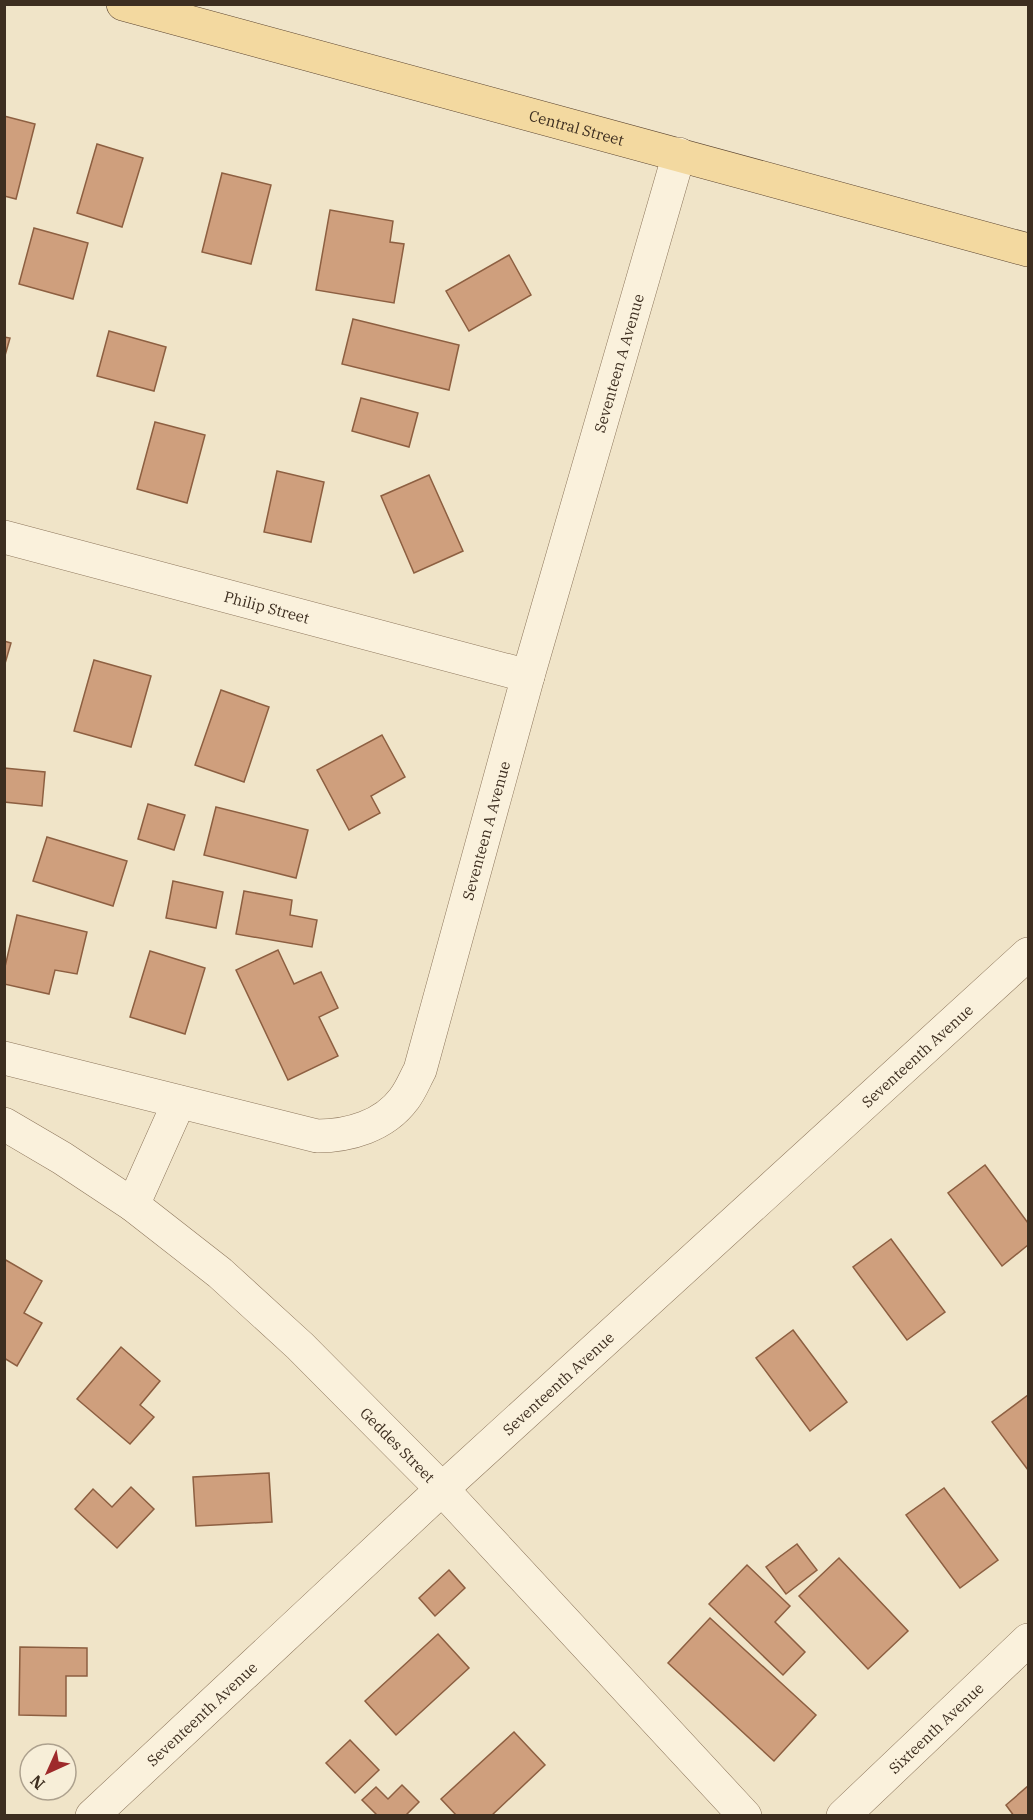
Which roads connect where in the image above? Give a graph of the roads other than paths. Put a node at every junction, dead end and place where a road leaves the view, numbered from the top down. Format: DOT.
graph roads {
  1 [pos="123,4"];
  2 [pos="679,154"];
  3 [pos="1029,250"];
  4 [pos="4,537"];
  5 [pos="528,676"];
  6 [pos="1029,954"];
  7 [pos="4,1058"];
  8 [pos="179,1102"];
  9 [pos="4,1124"];
  10 [pos="133,1205"];
  11 [pos="442,1489"];
  12 [pos="1029,1640"];
  13 [pos="92,1815"];
  14 [pos="745,1815"];
  15 [pos="843,1815"];
  1 -- 2 [label="main road, Central Street"];
  2 -- 3 [label="main road, Central Street"];
  2 -- 5 [label="street, Seventeen A Avenue"];
  4 -- 5 [label="street, Philip Street"];
  5 -- 8 [label="street, Seventeen A Avenue"];
  6 -- 11 [label="street, Seventeenth Avenue"];
  7 -- 8 [label="street, Seventeen A Avenue"];
  8 -- 10 [label="street"];
  9 -- 10 [label="street, Geddes Street"];
  10 -- 11 [label="street, Geddes Street"];
  11 -- 13 [label="street, Seventeenth Avenue"];
  11 -- 14 [label="street, Geddes Street"];
  12 -- 15 [label="street, Sixteenth Avenue"];
}
